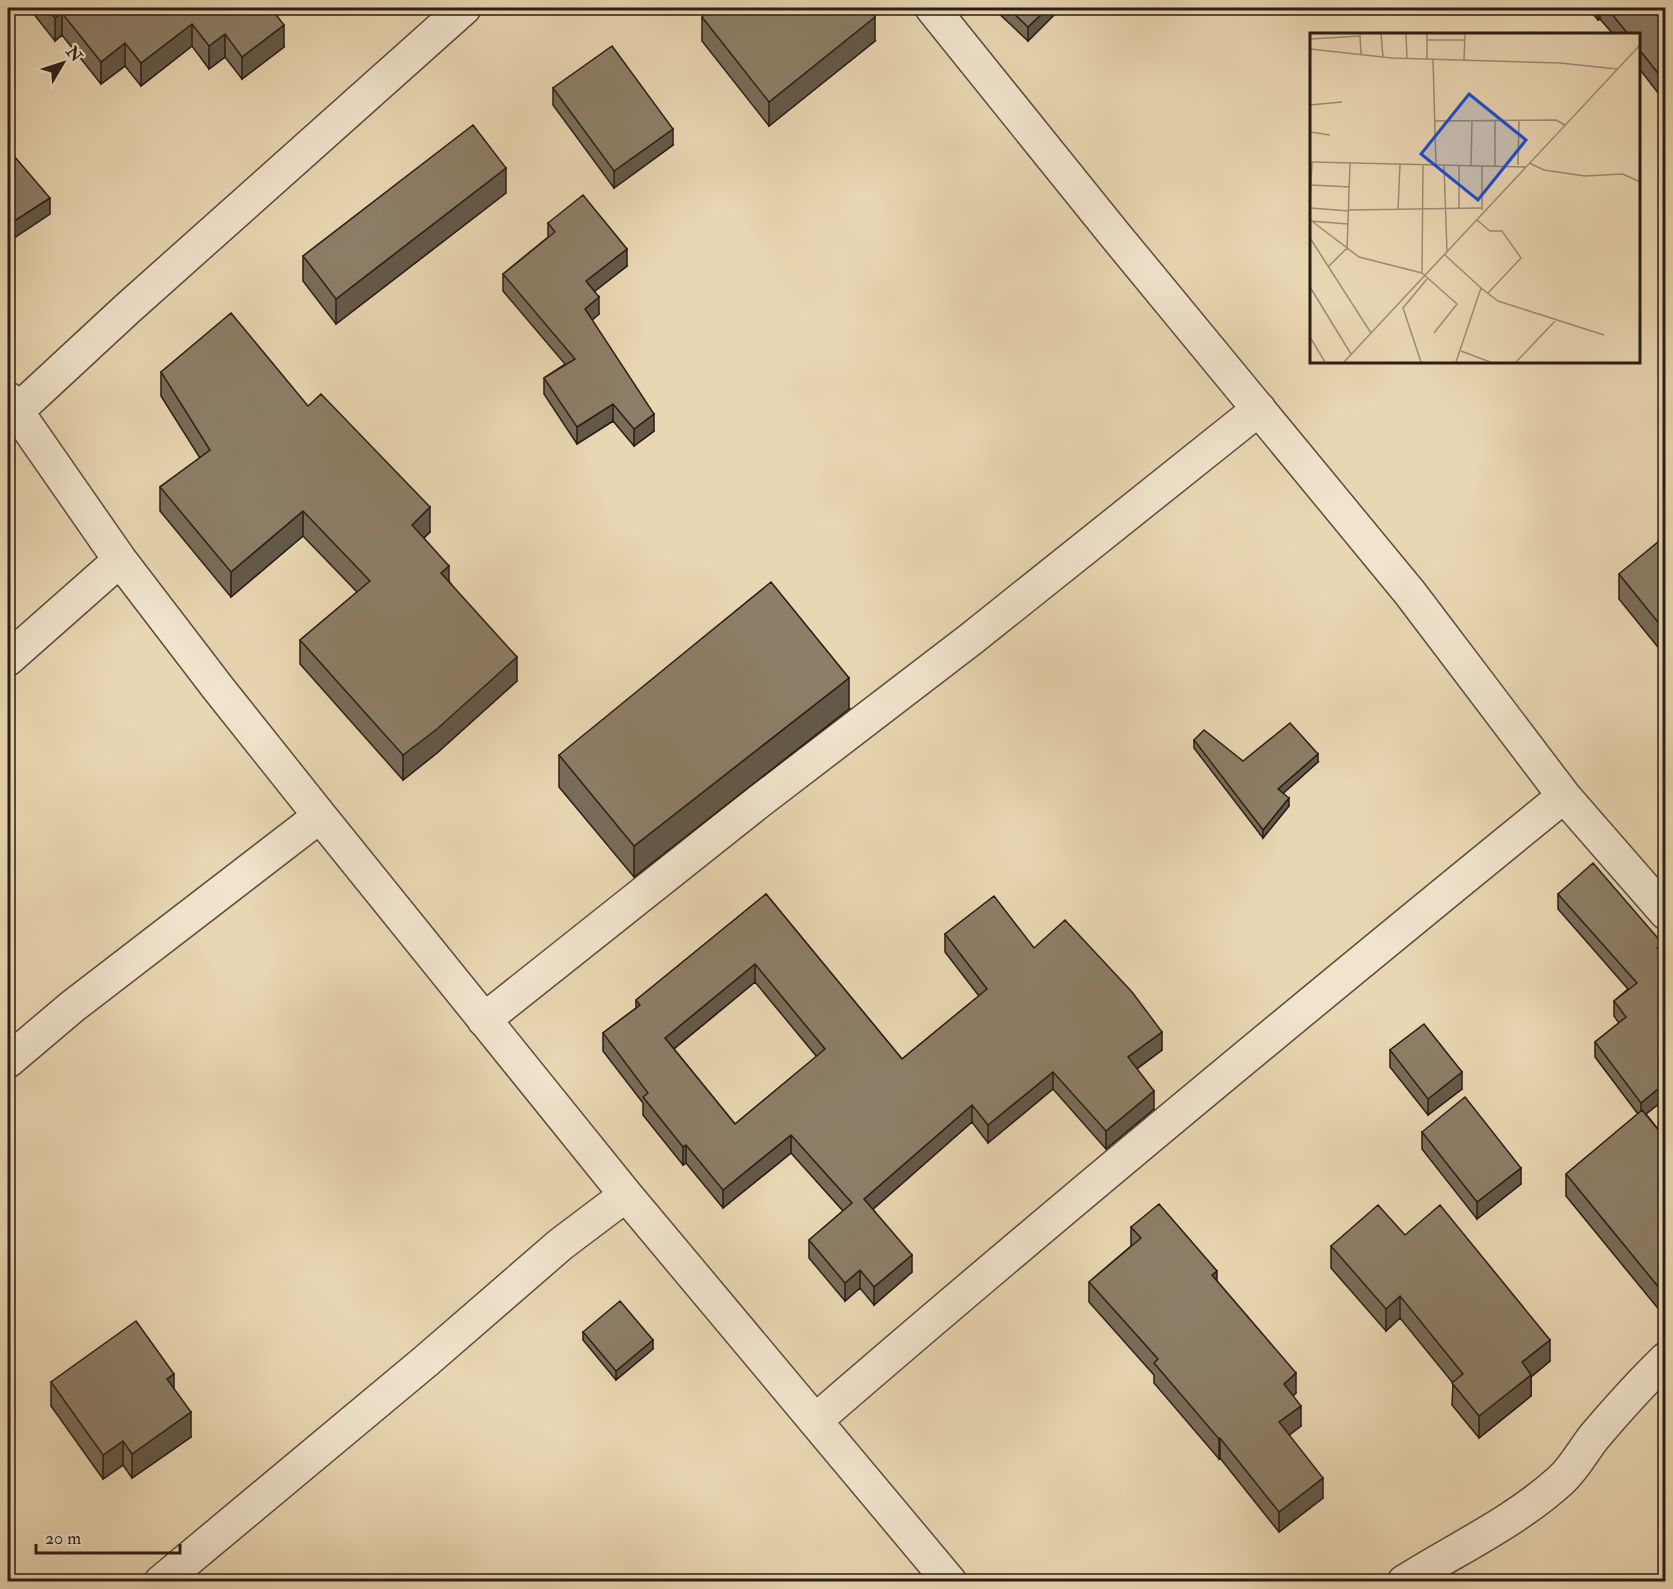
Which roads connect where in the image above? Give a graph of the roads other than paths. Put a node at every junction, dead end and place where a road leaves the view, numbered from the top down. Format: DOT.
graph roads {
  1 [pos="464,8"];
  2 [pos="932,8"];
  3 [pos="12,405"];
  4 [pos="1258,409"];
  5 [pos="120,560"];
  6 [pos="8,659"];
  7 [pos="1564,796"];
  8 [pos="320,816"];
  9 [pos="1665,912"];
  10 [pos="484,1020"];
  11 [pos="8,1061"];
  12 [pos="626,1194"];
  13 [pos="1665,1359"];
  14 [pos="815,1421"];
  15 [pos="161,1581"];
  16 [pos="950,1581"];
  17 [pos="1404,1581"];
  1 -- 3 [label="street"];
  2 -- 4 [label="street"];
  3 -- 5 [label="street"];
  4 -- 7 [label="street"];
  4 -- 10 [label="street"];
  5 -- 6 [label="street"];
  5 -- 8 [label="street"];
  7 -- 9 [label="street"];
  7 -- 14 [label="street"];
  8 -- 10 [label="street"];
  8 -- 11 [label="street"];
  10 -- 12 [label="street"];
  12 -- 14 [label="street"];
  12 -- 15 [label="street"];
  13 -- 17 [label="street"];
  14 -- 16 [label="street"];
}
